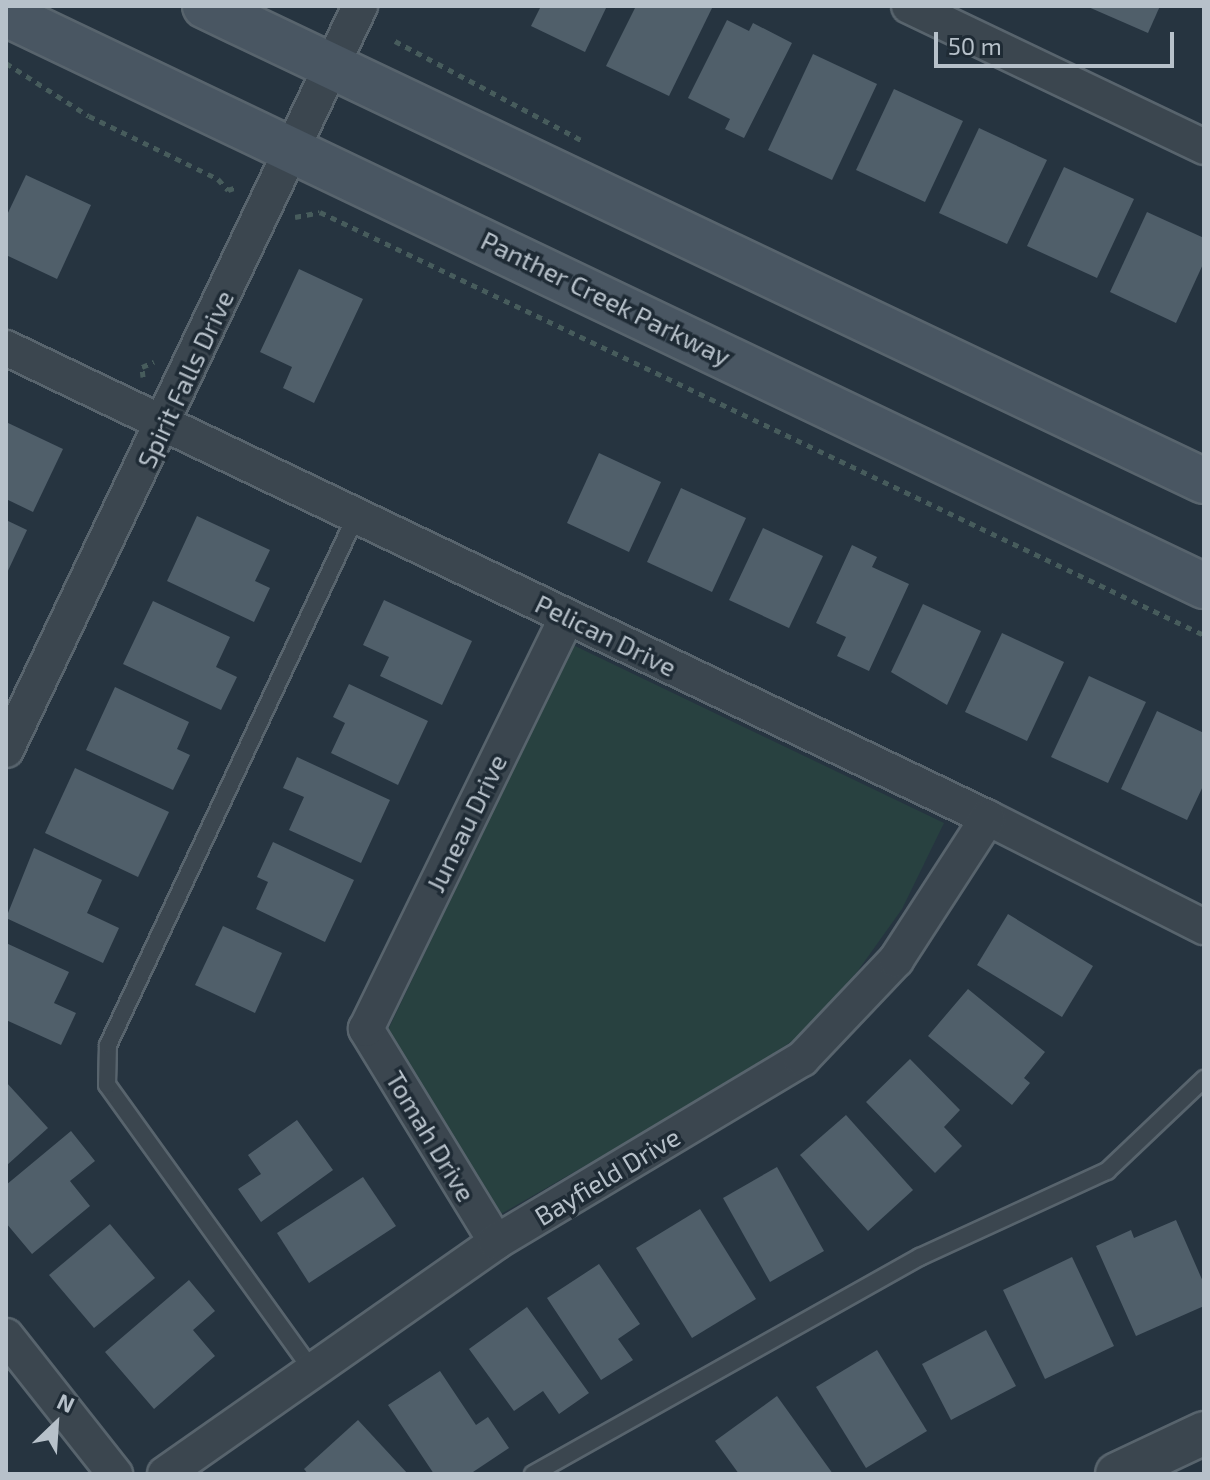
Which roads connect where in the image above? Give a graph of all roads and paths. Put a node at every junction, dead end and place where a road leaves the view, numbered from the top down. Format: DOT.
graph roads {
  1 [pos="205,6"];
  2 [pos="360,6"];
  3 [pos="909,6"];
  4 [pos="6,14"];
  5 [pos="6,63"];
  6 [pos="331,66"];
  7 [pos="1204,147"];
  8 [pos="292,148"];
  9 [pos="267,203"];
  10 [pos="286,231"];
  11 [pos="6,348"];
  12 [pos="165,424"];
  13 [pos="1204,481"];
  14 [pos="356,516"];
  15 [pos="1204,586"];
  16 [pos="567,617"];
  17 [pos="1204,635"];
  18 [pos="6,750"];
  19 [pos="988,818"];
  20 [pos="1204,927"];
  21 [pos="366,1029"];
  22 [pos="1204,1079"];
  23 [pos="496,1242"];
  24 [pos="6,1336"];
  25 [pos="312,1370"];
  26 [pos="1204,1433"];
  27 [pos="115,1474"];
  28 [pos="165,1474"];
  29 [pos="533,1474"];
  30 [pos="1117,1474"];
  1 -- 6 [label="main road"];
  2 -- 6 [label="street, Spirit Falls Drive"];
  3 -- 7 [label="street"];
  4 -- 8 [label="main road, Panther Creek Parkway"];
  5 -- 9 [label="path"];
  6 -- 8 [label="street, Spirit Falls Drive"];
  6 -- 13 [label="main road"];
  8 -- 9 [label="street, Spirit Falls Drive"];
  8 -- 15 [label="main road, Panther Creek Parkway"];
  9 -- 12 [label="street, Spirit Falls Drive"];
  10 -- 17 [label="path"];
  11 -- 12 [label="street, Pelican Drive"];
  12 -- 14 [label="street, Pelican Drive"];
  12 -- 18 [label="street, Spirit Falls Drive"];
  14 -- 16 [label="street, Pelican Drive"];
  14 -- 25 [label="lane"];
  16 -- 19 [label="street, Pelican Drive"];
  16 -- 21 [label="street, Juneau Drive"];
  19 -- 20 [label="street, Pelican Drive"];
  19 -- 23 [label="street, Bayfield Drive"];
  21 -- 23 [label="street, Tomah Drive"];
  22 -- 29 [label="lane"];
  23 -- 25 [label="street, Bayfield Drive"];
  24 -- 27 [label="street"];
  25 -- 28 [label="street, Bayfield Drive"];
  26 -- 30 [label="street"];
}
